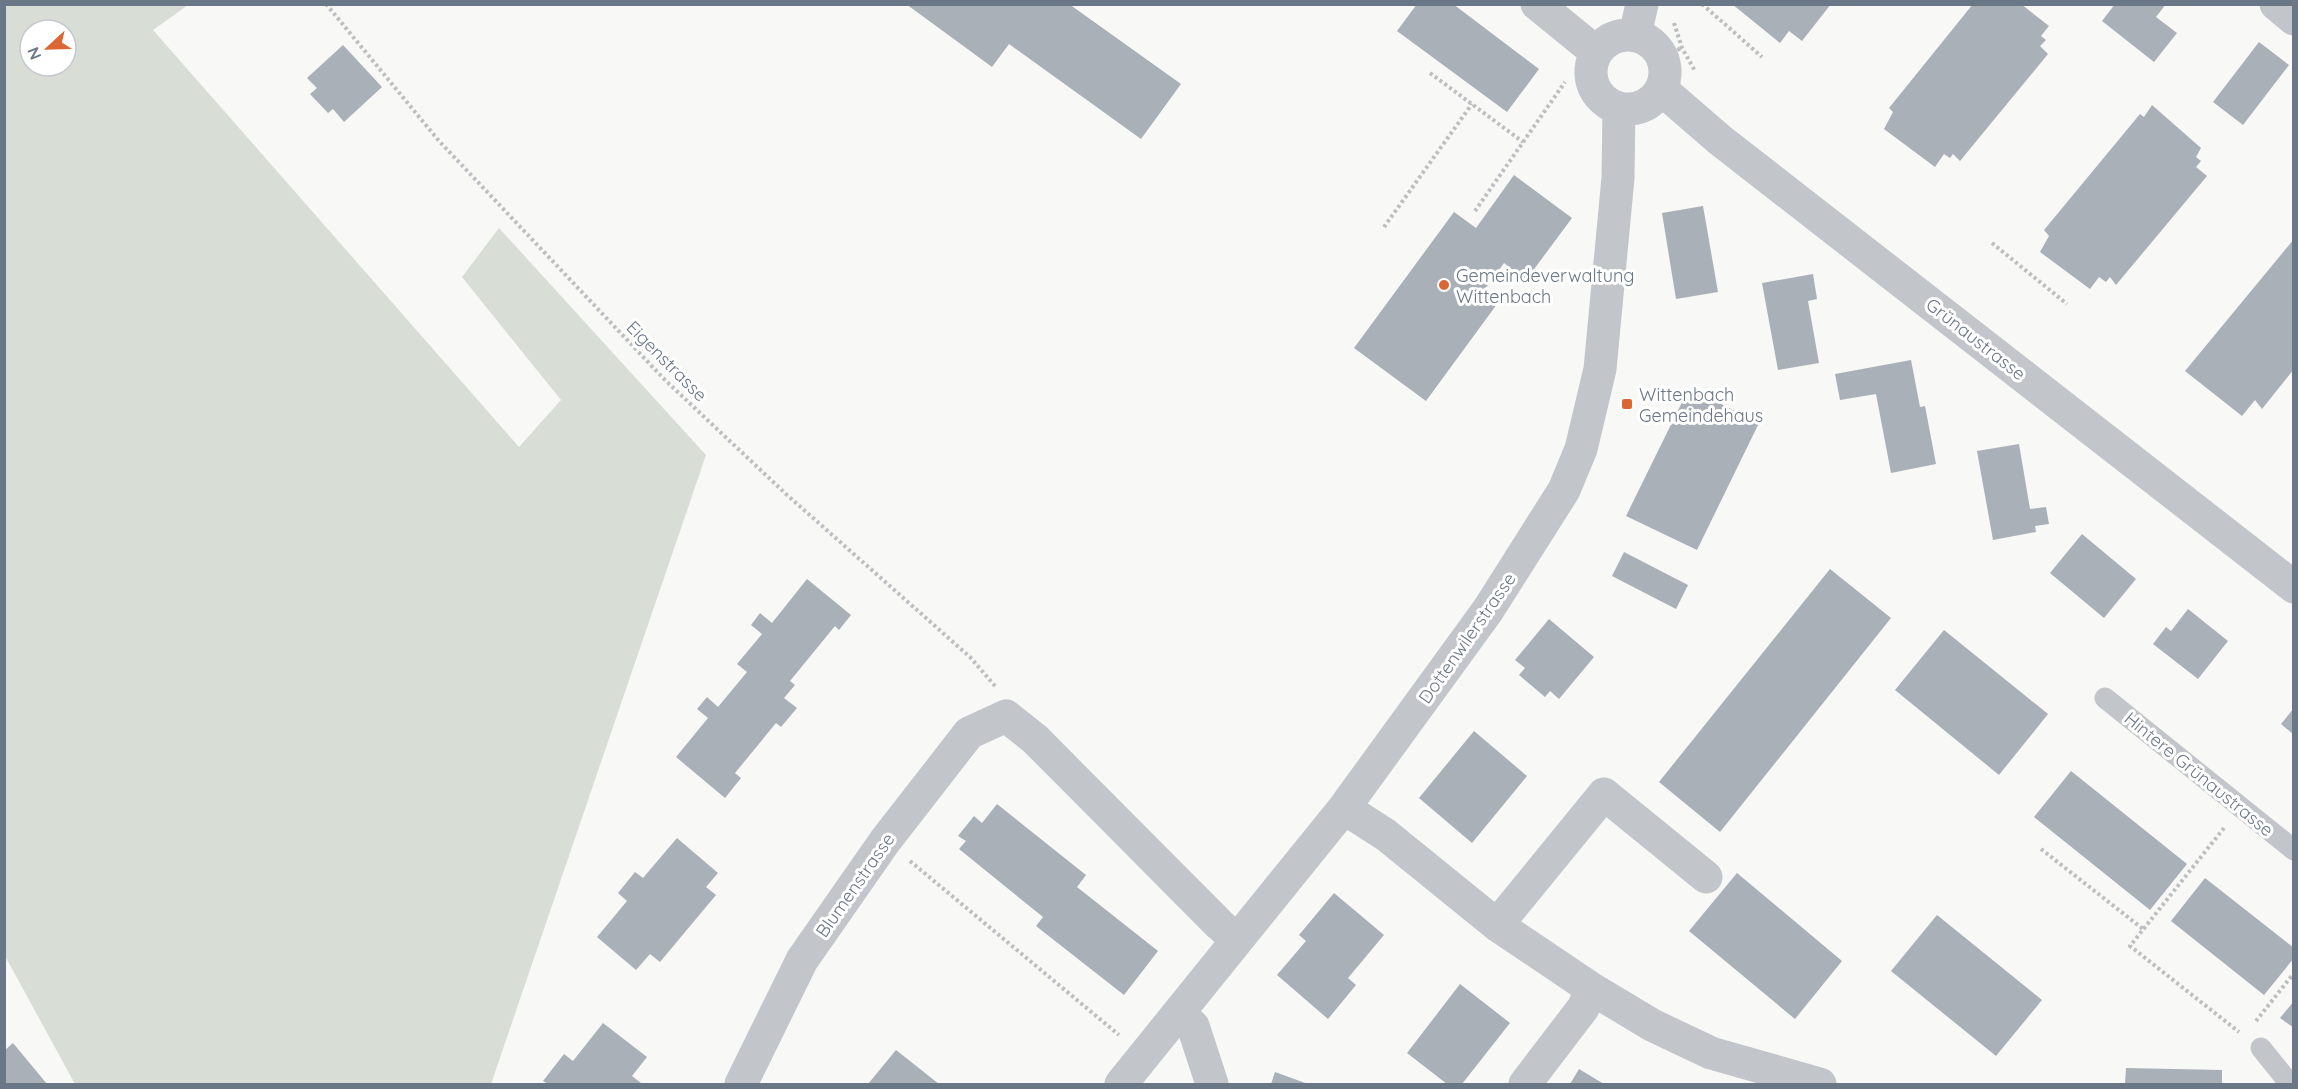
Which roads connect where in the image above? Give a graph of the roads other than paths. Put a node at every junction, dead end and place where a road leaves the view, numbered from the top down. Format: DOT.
graph roads {
  1 [pos="1537,4"];
  2 [pos="2276,4"];
  3 [pos="2294,19"];
  4 [pos="1638,20"];
  5 [pos="1596,52"];
  6 [pos="1661,89"];
  7 [pos="1619,108"];
  8 [pos="2294,587"];
  9 [pos="2105,698"];
  10 [pos="1344,808"];
  11 [pos="2294,850"];
  12 [pos="1706,877"];
  13 [pos="1497,925"];
  14 [pos="1237,940"];
  15 [pos="1592,989"];
  16 [pos="1180,1014"];
  17 [pos="2261,1048"];
  18 [pos="741,1084"];
  19 [pos="1121,1084"];
  20 [pos="1212,1084"];
  21 [pos="1525,1084"];
  22 [pos="1820,1084"];
  23 [pos="2290,1084"];
  1 -- 5 [label="street"];
  2 -- 3 [label="street"];
  4 -- 5 [label="street"];
  4 -- 6 [label="street"];
  5 -- 7 [label="street"];
  6 -- 7 [label="street"];
  6 -- 8 [label="street, Grünaustrasse"];
  7 -- 10 [label="street, Dottenwilerstrasse"];
  9 -- 11 [label="lane, Hintere Grünaustrasse"];
  10 -- 13 [label="street"];
  10 -- 14 [label="street, Dottenwilerstrasse"];
  12 -- 13 [label="street"];
  13 -- 15 [label="street"];
  14 -- 16 [label="street, Dottenwilerstrasse"];
  14 -- 18 [label="street, Blumenstrasse"];
  15 -- 21 [label="street"];
  15 -- 22 [label="street"];
  16 -- 19 [label="street, Dottenwilerstrasse"];
  16 -- 20 [label="street"];
  17 -- 23 [label="lane"];
}
